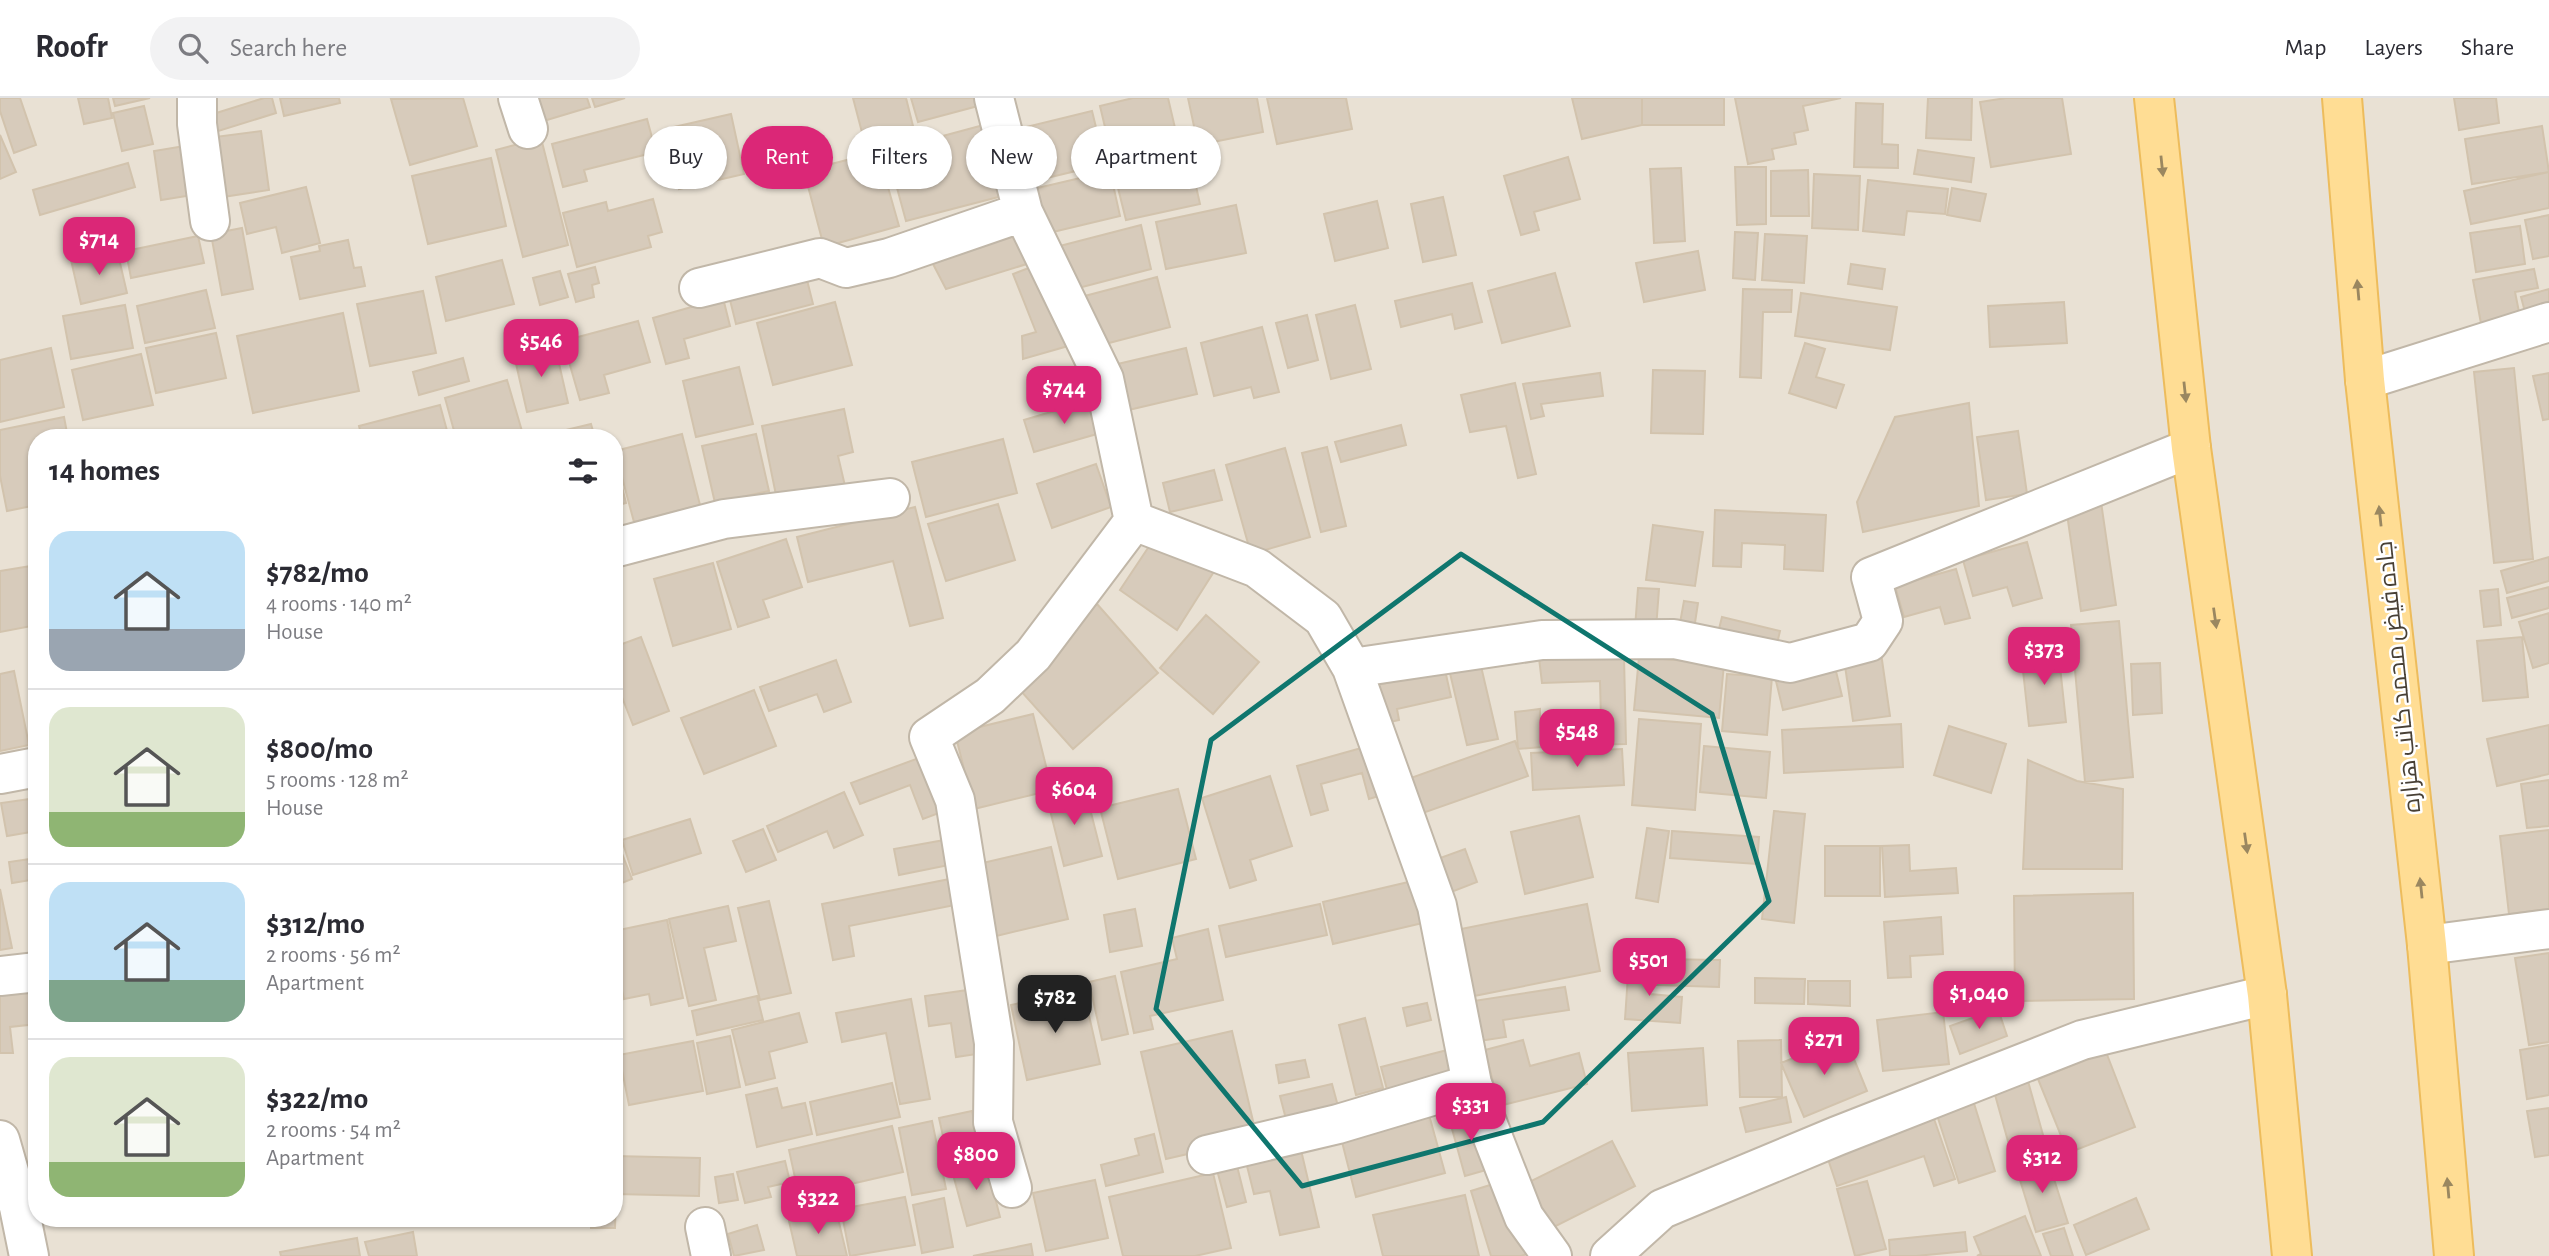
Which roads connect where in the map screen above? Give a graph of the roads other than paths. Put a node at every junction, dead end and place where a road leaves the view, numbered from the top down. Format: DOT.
graph roads {
  1 [pos="197,98"];
  2 [pos="993,98"];
  3 [pos="2154,98"];
  4 [pos="2342,98"];
  5 [pos="1023,212"];
  6 [pos="210,221"];
  7 [pos="699,288"];
  8 [pos="2549,323"];
  9 [pos="2365,380"];
  10 [pos="2191,448"];
  11 [pos="890,498"];
  12 [pos="1134,521"];
  13 [pos="623,546"];
  14 [pos="1352,668"];
  15 [pos="28,768"];
  16 [pos="0,774"];
  17 [pos="2549,929"];
  18 [pos="2427,945"];
  19 [pos="28,973"];
  20 [pos="0,976"];
  21 [pos="2267,995"];
  22 [pos="1472,1084"];
  23 [pos="0,1140"];
  24 [pos="1207,1155"];
  25 [pos="1012,1188"];
  26 [pos="29,1256"];
  27 [pos="1552,1256"];
  28 [pos="1610,1256"];
  29 [pos="2292,1256"];
  30 [pos="2454,1256"];
  1 -- 6 [label="street"];
  2 -- 5 [label="street"];
  3 -- 10 [label="main road, one-way"];
  9 -- 4 [label="main road, جاده فیض محمد کاتب هزاره, one-way"];
  5 -- 7 [label="street"];
  5 -- 12 [label="street"];
  8 -- 9 [label="street"];
  18 -- 9 [label="main road, جاده فیض محمد کاتب هزاره, one-way"];
  10 -- 14 [label="street"];
  10 -- 21 [label="main road, one-way"];
  11 -- 13 [label="street"];
  12 -- 14 [label="street"];
  12 -- 25 [label="street"];
  14 -- 22 [label="street"];
  15 -- 16 [label="street"];
  17 -- 18 [label="street"];
  30 -- 18 [label="main road, جاده فیض محمد کاتب هزاره, one-way"];
  19 -- 20 [label="street"];
  21 -- 28 [label="street"];
  21 -- 29 [label="main road"];
  22 -- 24 [label="street"];
  22 -- 27 [label="street"];
  23 -- 26 [label="street"];
}
